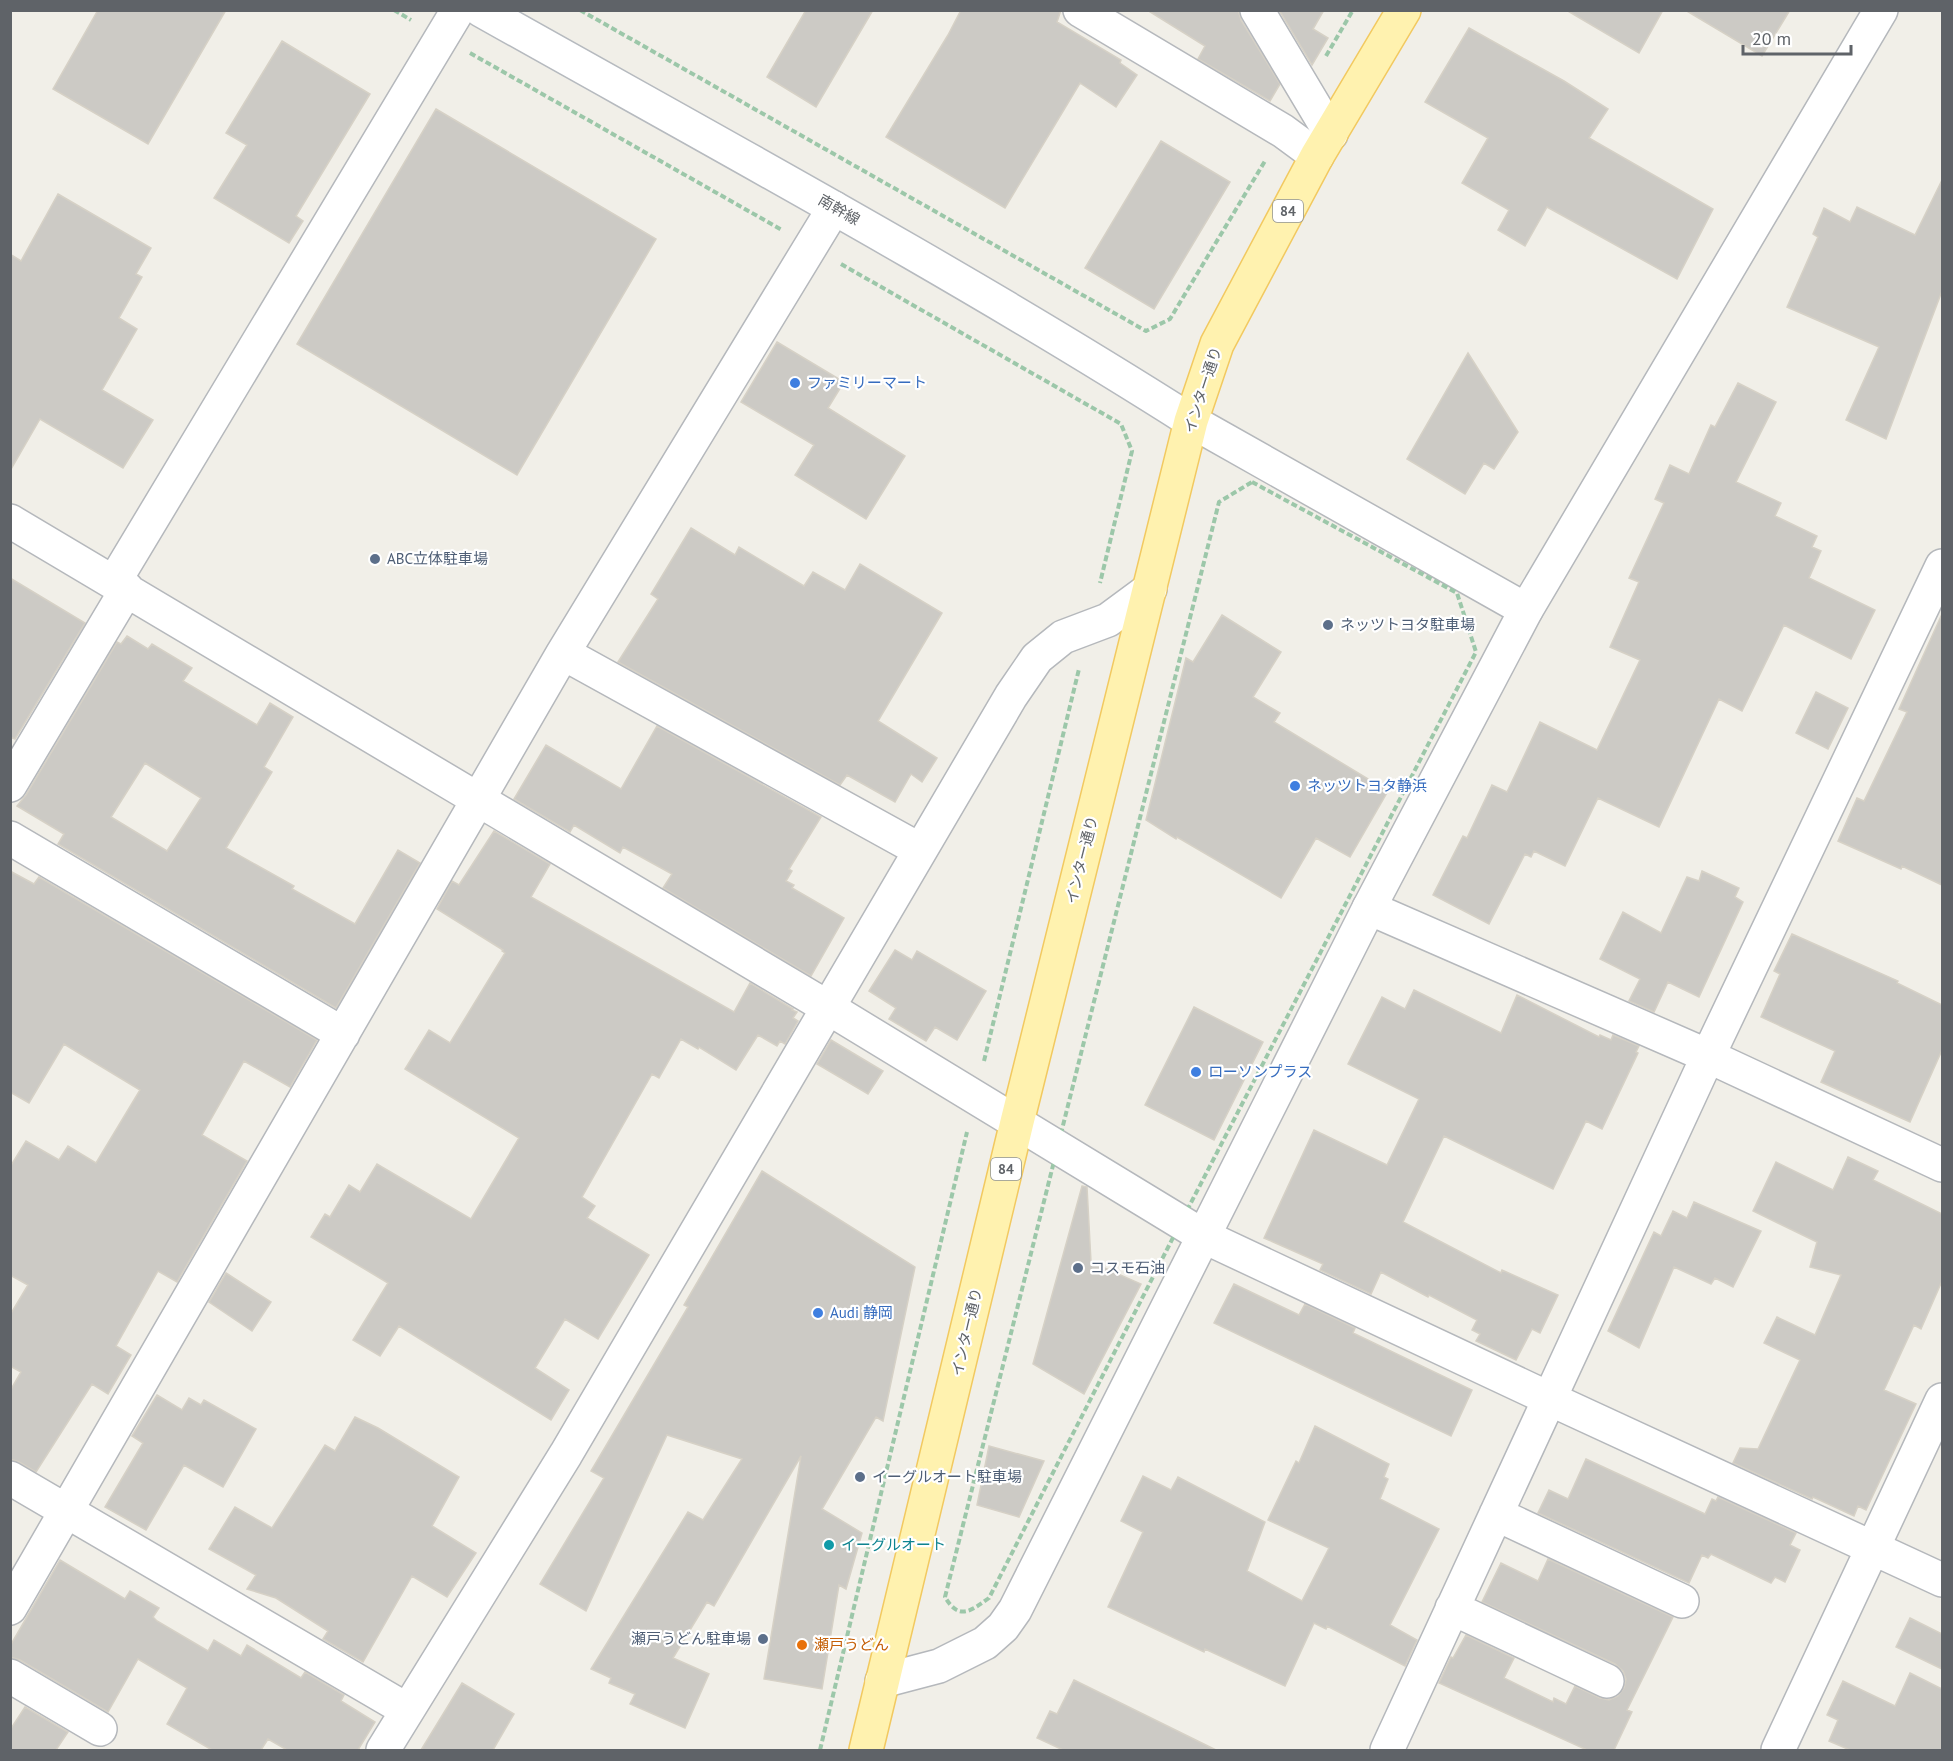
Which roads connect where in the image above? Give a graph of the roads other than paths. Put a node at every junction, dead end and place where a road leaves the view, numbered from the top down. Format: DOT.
graph roads {
  1 [pos="481,10"];
  2 [pos="1080,10"];
  3 [pos="1257,10"];
  4 [pos="1404,10"];
  5 [pos="1881,10"];
  6 [pos="449,24"];
  7 [pos="1324,145"];
  8 [pos="834,207"];
  9 [pos="1191,421"];
  10 [pos="10,520"];
  11 [pos="1942,566"];
  12 [pos="121,586"];
  13 [pos="1150,589"];
  14 [pos="1526,610"];
  15 [pos="563,653"];
  16 [pos="10,785"];
  17 [pos="478,801"];
  18 [pos="10,838"];
  19 [pos="920,850"];
  20 [pos="1369,908"];
  21 [pos="827,1007"];
  22 [pos="343,1034"];
  23 [pos="1708,1056"];
  24 [pos="1017,1122"];
  25 [pos="1942,1165"];
  26 [pos="1193,1229"];
  27 [pos="1550,1399"];
  28 [pos="1942,1400"];
  29 [pos="10,1478"];
  30 [pos="67,1512"];
  31 [pos="1496,1514"];
  32 [pos="1872,1546"];
  33 [pos="1942,1580"];
  34 [pos="1682,1601"];
  35 [pos="10,1608"];
  36 [pos="1452,1608"];
  37 [pos="10,1676"];
  38 [pos="882,1681"];
  39 [pos="1608,1681"];
  40 [pos="408,1710"];
  41 [pos="100,1729"];
  42 [pos="383,1750"];
  43 [pos="866,1750"];
  44 [pos="1387,1750"];
  45 [pos="1778,1750"];
  1 -- 8 [label="street, 南幹線"];
  2 -- 7 [label="street"];
  3 -- 7 [label="street"];
  4 -- 7 [label="main road, インター通り / 84"];
  5 -- 14 [label="street"];
  6 -- 12 [label="street"];
  7 -- 9 [label="main road, インター通り / 84"];
  8 -- 9 [label="street, 南幹線"];
  8 -- 15 [label="street"];
  9 -- 13 [label="main road, インター通り / 84"];
  9 -- 14 [label="street, 南幹線"];
  10 -- 12 [label="street"];
  11 -- 23 [label="street"];
  12 -- 16 [label="street"];
  12 -- 17 [label="street"];
  13 -- 19 [label="street"];
  13 -- 24 [label="main road, インター通り / 84"];
  14 -- 20 [label="street"];
  15 -- 17 [label="street"];
  15 -- 19 [label="street"];
  17 -- 21 [label="street"];
  17 -- 22 [label="street"];
  18 -- 22 [label="street"];
  19 -- 21 [label="street"];
  20 -- 23 [label="street"];
  20 -- 26 [label="street"];
  21 -- 24 [label="street"];
  21 -- 40 [label="street"];
  22 -- 30 [label="street"];
  23 -- 25 [label="street"];
  23 -- 27 [label="street"];
  24 -- 26 [label="street"];
  24 -- 38 [label="main road, インター通り / 84"];
  26 -- 27 [label="street"];
  26 -- 38 [label="street"];
  27 -- 31 [label="street"];
  27 -- 32 [label="street"];
  28 -- 32 [label="street"];
  29 -- 30 [label="street"];
  30 -- 35 [label="street"];
  30 -- 40 [label="street"];
  31 -- 34 [label="street"];
  31 -- 36 [label="street"];
  32 -- 33 [label="street"];
  32 -- 45 [label="street"];
  36 -- 39 [label="street"];
  36 -- 44 [label="street"];
  37 -- 41 [label="street"];
  38 -- 43 [label="main road, インター通り / 84"];
  40 -- 42 [label="street"];
}
